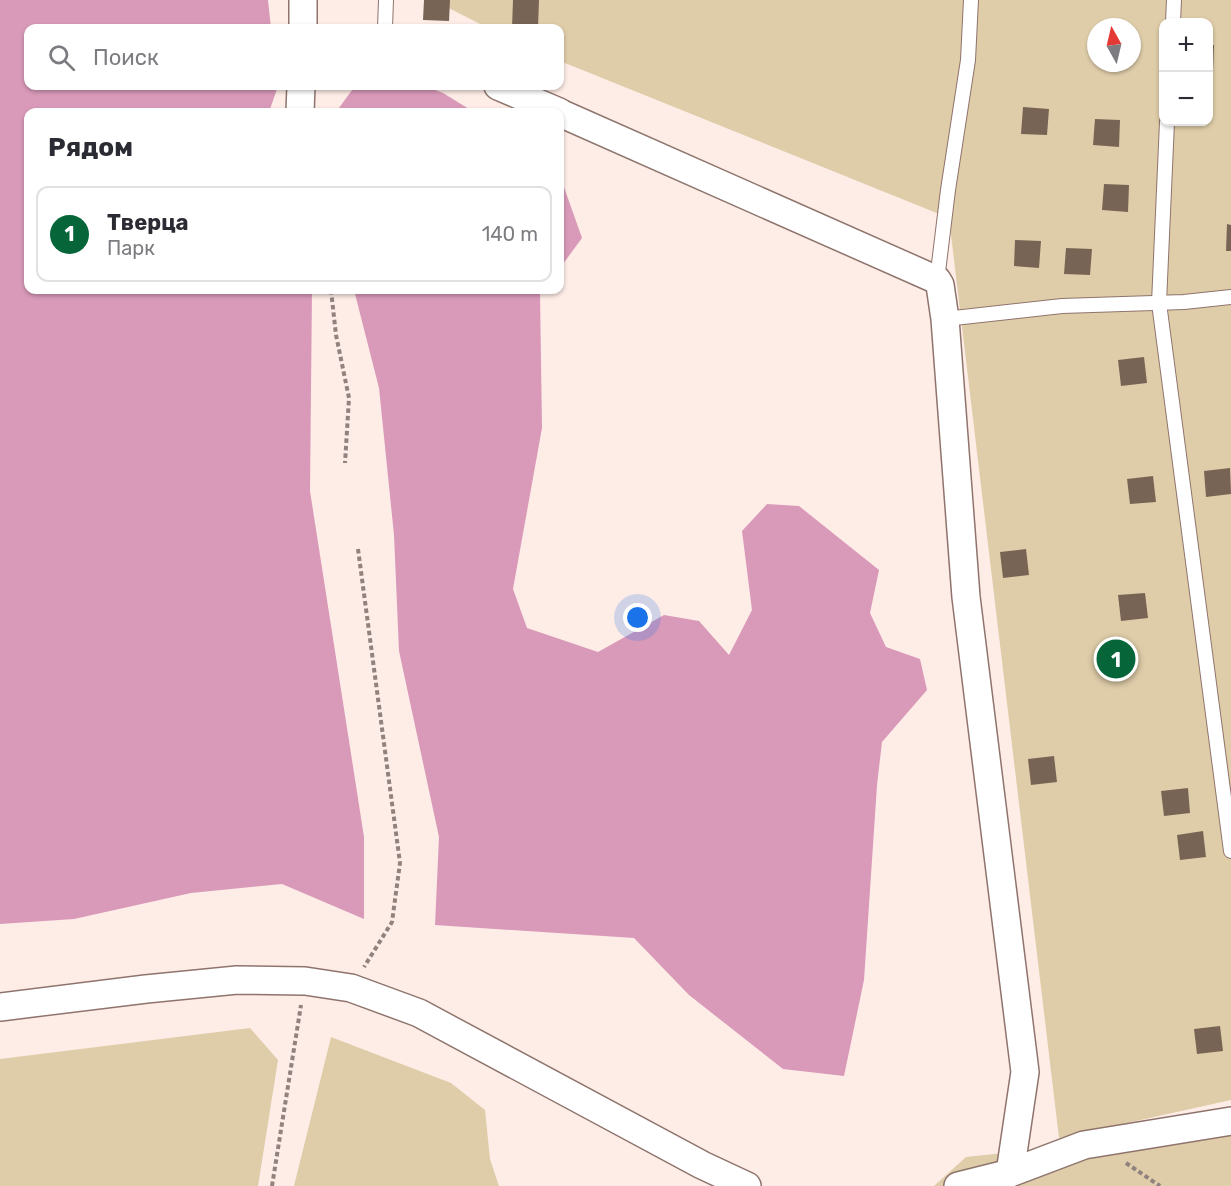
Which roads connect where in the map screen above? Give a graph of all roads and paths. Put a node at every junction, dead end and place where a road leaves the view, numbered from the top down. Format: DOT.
graph roads {
  1 [pos="303,0"];
  2 [pos="386,0"];
  3 [pos="971,0"];
  4 [pos="1174,0"];
  5 [pos="1173,18"];
  6 [pos="303,24"];
  7 [pos="384,24"];
  8 [pos="301,90"];
  9 [pos="507,90"];
  10 [pos="300,108"];
  11 [pos="550,108"];
  12 [pos="564,114"];
  13 [pos="1167,126"];
  14 [pos="937,280"];
  15 [pos="331,294"];
  16 [pos="1231,297"];
  17 [pos="1159,303"];
  18 [pos="945,319"];
  19 [pos="345,463"];
  20 [pos="358,549"];
  21 [pos="1231,851"];
  22 [pos="305,981"];
  23 [pos="351,988"];
  24 [pos="0,1007"];
  25 [pos="1231,1121"];
  26 [pos="1010,1173"];
  27 [pos="272,1186"];
  28 [pos="747,1186"];
  29 [pos="958,1186"];
  1 -- 6 [label="street"];
  2 -- 7 [label="lane"];
  3 -- 14 [label="lane"];
  4 -- 5 [label="lane"];
  8 -- 10 [label="street"];
  9 -- 11 [label="street"];
  12 -- 14 [label="street"];
  13 -- 17 [label="lane"];
  14 -- 18 [label="street"];
  15 -- 19 [label="path"];
  16 -- 17 [label="lane"];
  17 -- 18 [label="lane"];
  17 -- 21 [label="lane"];
  18 -- 26 [label="street"];
  20 -- 23 [label="path"];
  22 -- 23 [label="street"];
  22 -- 24 [label="street"];
  22 -- 27 [label="path"];
  23 -- 28 [label="street"];
  25 -- 26 [label="street"];
  26 -- 29 [label="street"];
}
